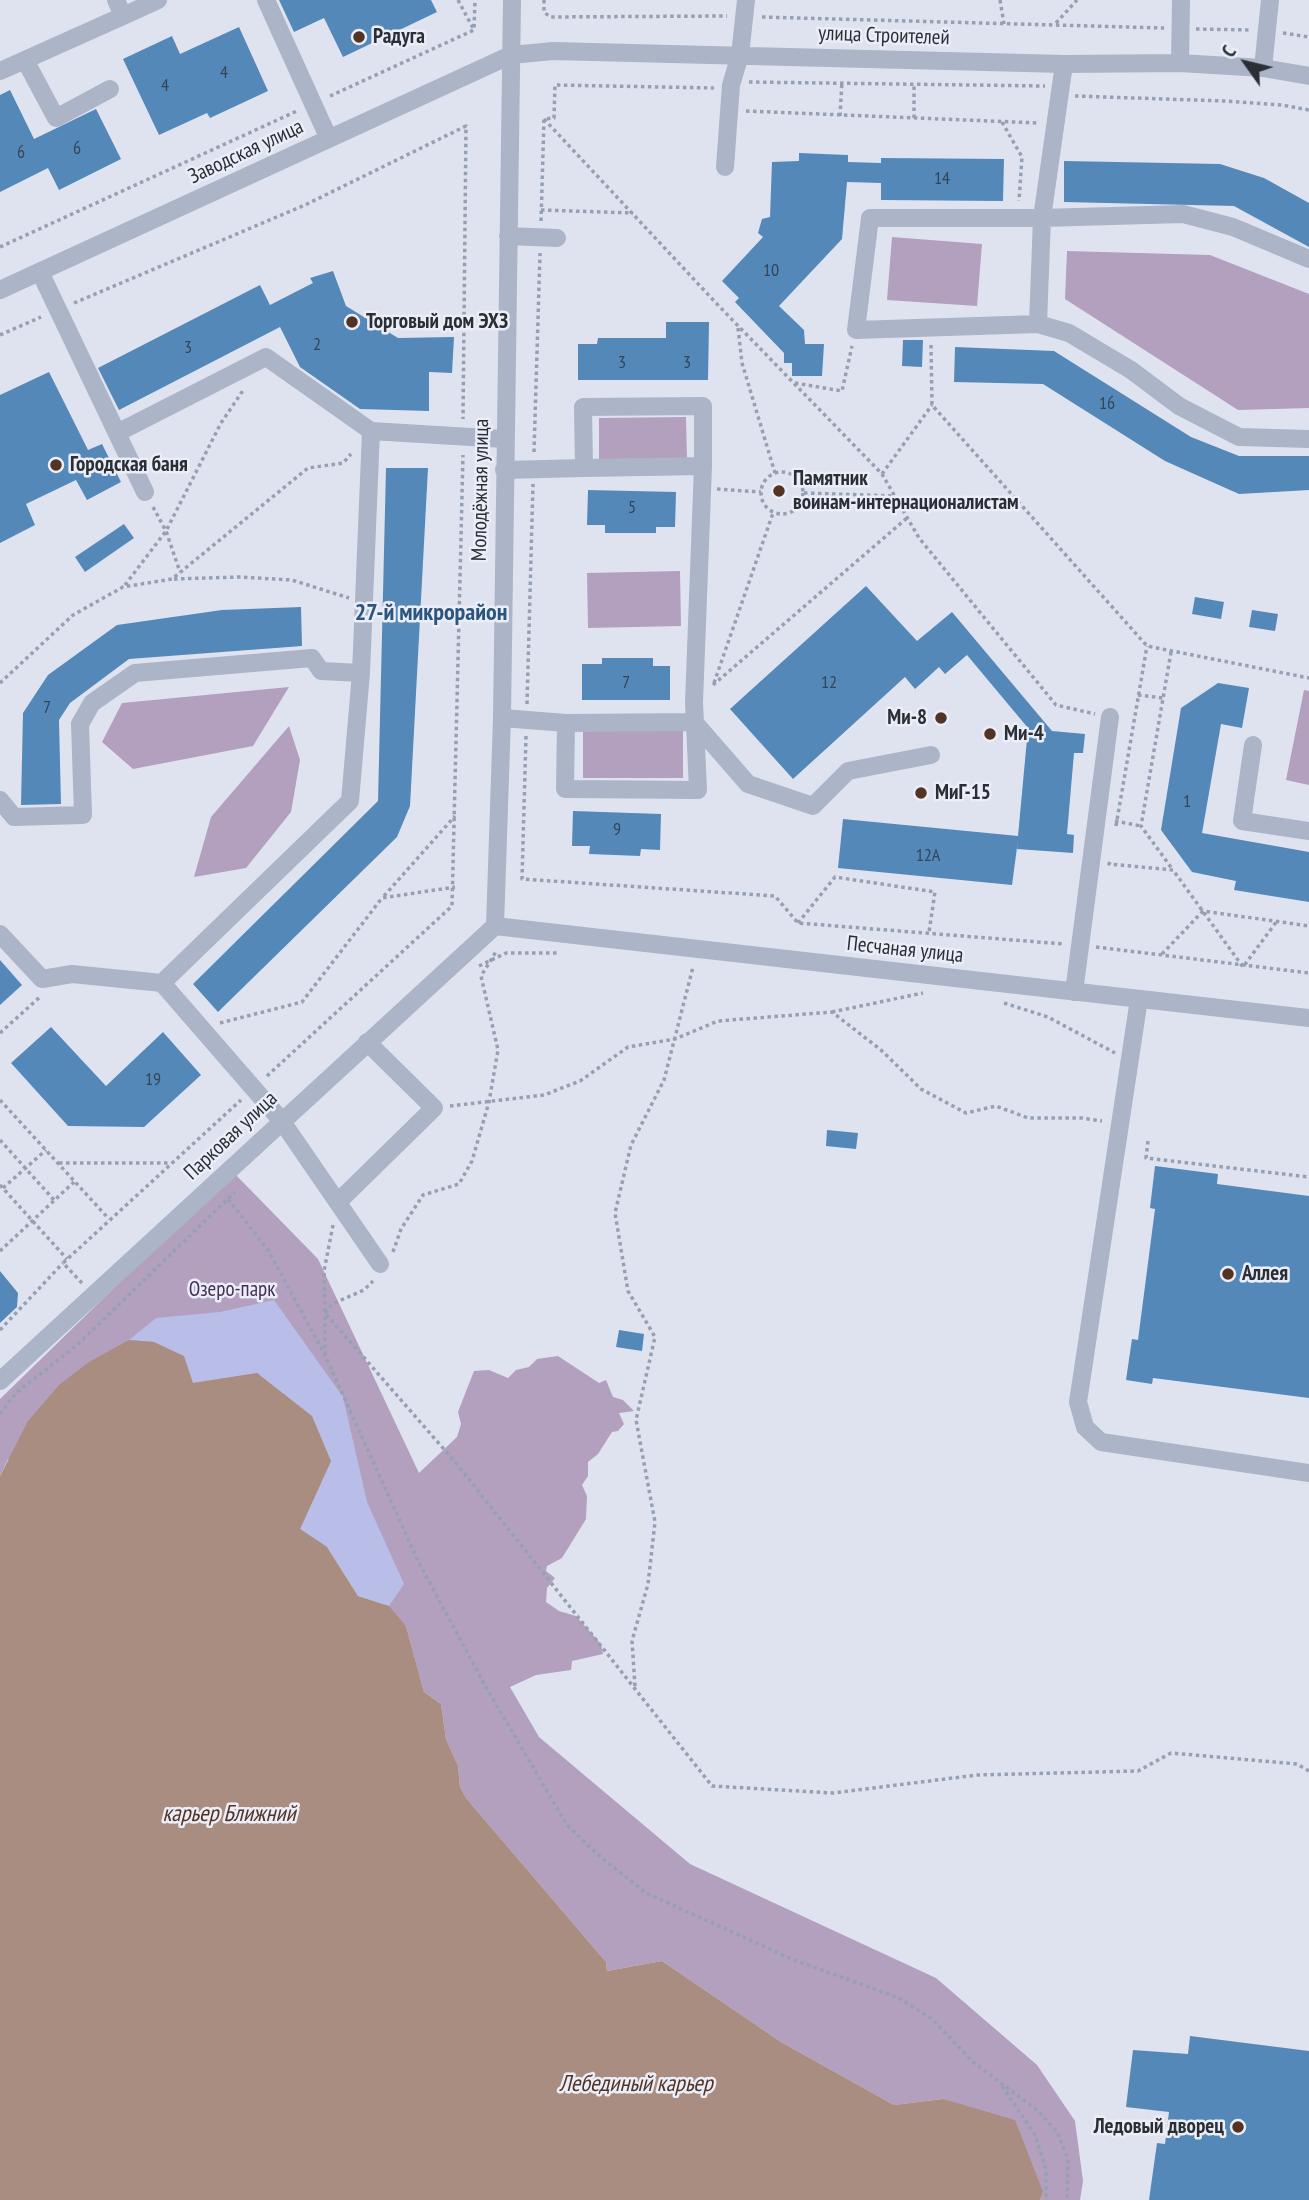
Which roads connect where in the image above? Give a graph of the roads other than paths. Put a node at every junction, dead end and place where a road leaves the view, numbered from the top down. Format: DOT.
graph roads {
  1 [pos="158,0"];
  2 [pos="266,0"];
  3 [pos="512,0"];
  4 [pos="1181,0"];
  5 [pos="1270,0"];
  6 [pos="120,8"];
  7 [pos="746,8"];
  8 [pos="511,55"];
  9 [pos="740,55"];
  10 [pos="25,60"];
  11 [pos="1180,63"];
  12 [pos="1064,65"];
  13 [pos="1263,68"];
  14 [pos="0,71"];
  15 [pos="1309,76"];
  16 [pos="110,89"];
  17 [pos="329,139"];
  18 [pos="725,167"];
  19 [pos="1042,218"];
  20 [pos="508,236"];
  21 [pos="557,238"];
  22 [pos="1309,259"];
  23 [pos="40,272"];
  24 [pos="0,290"];
  25 [pos="1038,324"];
  26 [pos="371,430"];
  27 [pos="117,433"];
  28 [pos="504,439"];
  29 [pos="1309,439"];
  30 [pos="703,466"];
  31 [pos="584,468"];
  32 [pos="504,470"];
  33 [pos="145,492"];
  34 [pos="361,673"];
  35 [pos="1110,717"];
  36 [pos="502,718"];
  37 [pos="694,722"];
  38 [pos="566,723"];
  39 [pos="1253,745"];
  40 [pos="931,755"];
  41 [pos="0,800"];
  42 [pos="1309,831"];
  43 [pos="503,927"];
  44 [pos="0,934"];
  45 [pos="162,983"];
  46 [pos="1074,992"];
  47 [pos="1139,999"];
  48 [pos="1309,1018"];
  49 [pos="367,1042"];
  50 [pos="281,1120"];
  51 [pos="338,1202"];
  52 [pos="384,1264"];
  53 [pos="0,1381"];
  54 [pos="1309,1473"];
  1 -- 6 [label="street"];
  2 -- 17 [label="street"];
  3 -- 8 [label="street"];
  4 -- 11 [label="street"];
  5 -- 13 [label="street"];
  6 -- 10 [label="street"];
  7 -- 9 [label="street"];
  8 -- 9 [label="street, улица Строителей"];
  8 -- 17 [label="street, Заводская улица"];
  8 -- 20 [label="street, Молодёжная улица"];
  9 -- 12 [label="street, улица Строителей"];
  9 -- 18 [label="street"];
  10 -- 14 [label="street"];
  10 -- 16 [label="street"];
  11 -- 12 [label="street, улица Строителей"];
  11 -- 13 [label="street, улица Строителей"];
  12 -- 19 [label="street"];
  13 -- 15 [label="street, улица Строителей"];
  17 -- 23 [label="street, Заводская улица"];
  19 -- 22 [label="street"];
  19 -- 25 [label="street"];
  19 -- 25 [label="street"];
  20 -- 21 [label="street"];
  20 -- 28 [label="street, Молодёжная улица"];
  23 -- 24 [label="street, Заводская улица"];
  23 -- 27 [label="street"];
  25 -- 29 [label="street"];
  26 -- 27 [label="street"];
  26 -- 28 [label="street"];
  26 -- 34 [label="street"];
  27 -- 33 [label="street"];
  28 -- 32 [label="street, Молодёжная улица"];
  30 -- 31 [label="street"];
  30 -- 31 [label="street"];
  30 -- 37 [label="street"];
  31 -- 32 [label="street"];
  32 -- 36 [label="street, Молодёжная улица"];
  34 -- 41 [label="street"];
  34 -- 45 [label="street"];
  35 -- 46 [label="street"];
  36 -- 38 [label="street"];
  36 -- 43 [label="street, Молодёжная улица"];
  37 -- 38 [label="street"];
  37 -- 38 [label="street"];
  37 -- 40 [label="street"];
  39 -- 42 [label="street"];
  43 -- 46 [label="street, Песчаная улица"];
  43 -- 49 [label="street, Парковая улица"];
  44 -- 45 [label="street"];
  45 -- 50 [label="street"];
  46 -- 47 [label="street, Песчаная улица"];
  47 -- 48 [label="street, Песчаная улица"];
  47 -- 54 [label="street"];
  49 -- 50 [label="street, Парковая улица"];
  49 -- 51 [label="street"];
  50 -- 51 [label="street"];
  50 -- 53 [label="street, Парковая улица"];
  51 -- 52 [label="street"];
}
